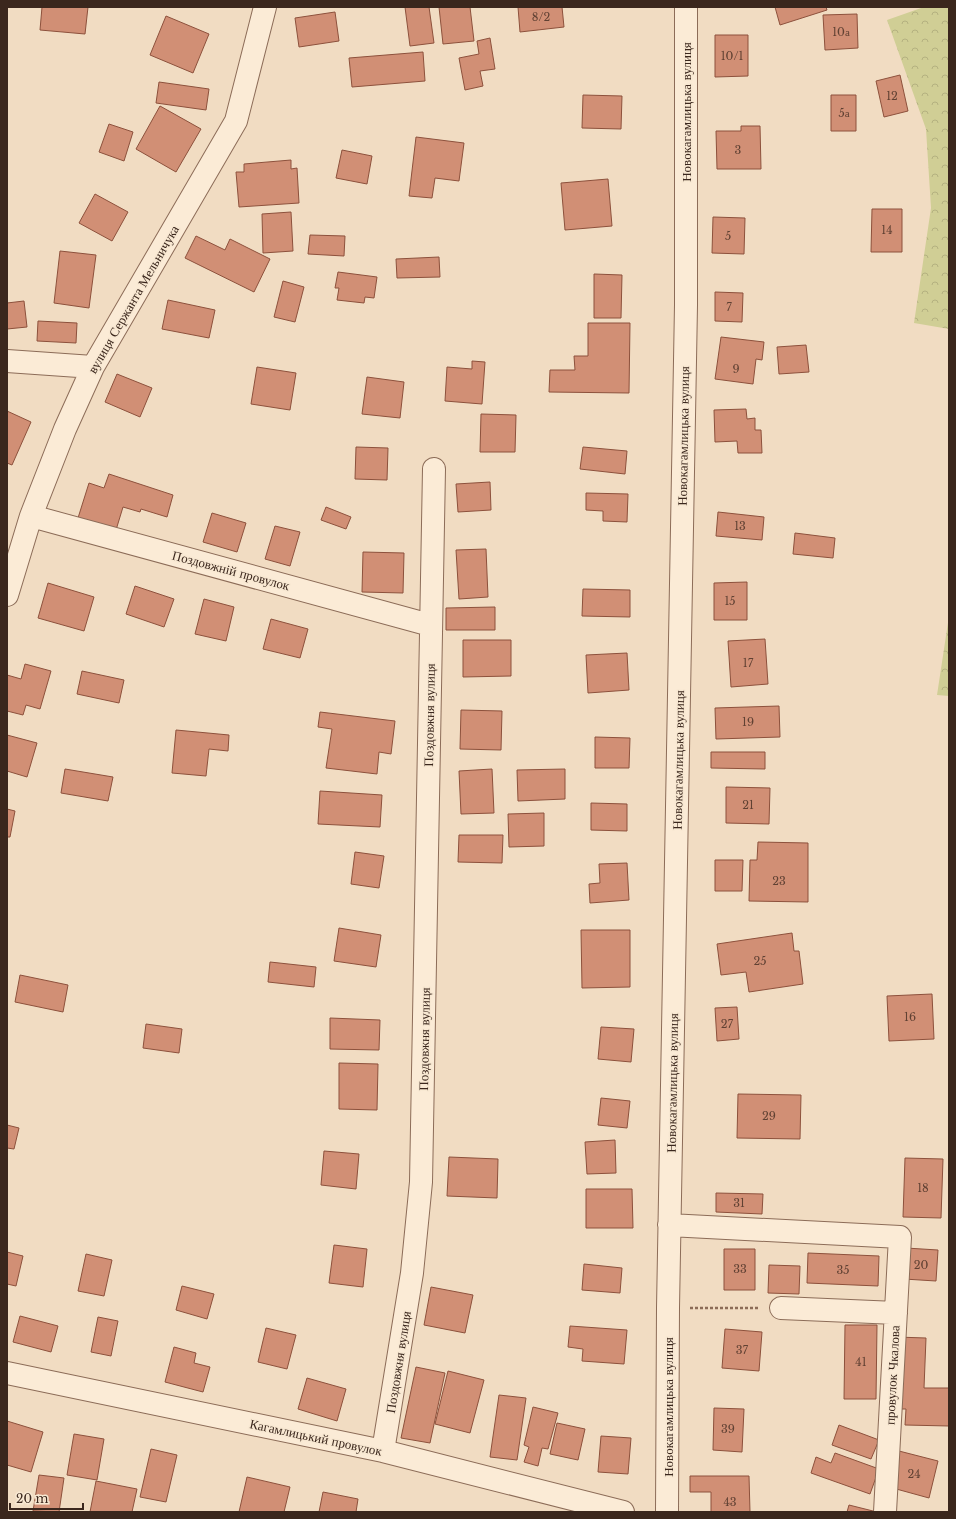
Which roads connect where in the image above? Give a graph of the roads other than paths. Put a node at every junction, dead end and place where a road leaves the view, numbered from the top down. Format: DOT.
graph roads {
  1 [pos="265,7"];
  2 [pos="686,7"];
  3 [pos="7,360"];
  4 [pos="93,367"];
  5 [pos="434,469"];
  6 [pos="31,516"];
  7 [pos="7,595"];
  8 [pos="430,625"];
  9 [pos="669,1225"];
  10 [pos="781,1308"];
  11 [pos="896,1313"];
  12 [pos="7,1373"];
  13 [pos="383,1451"];
  14 [pos="623,1512"];
  15 [pos="667,1512"];
  16 [pos="885,1512"];
  1 -- 4 [label="street, вулиця Сержанта Мельничука"];
  2 -- 9 [label="street, Новокагамлицька вулиця"];
  3 -- 4 [label="street"];
  4 -- 6 [label="street, вулиця Сержанта Мельничука"];
  5 -- 8 [label="street, Поздовжня вулиця"];
  6 -- 7 [label="street, вулиця Сержанта Мельничука"];
  6 -- 8 [label="street, Поздовжній провулок"];
  8 -- 13 [label="street, Поздовжня вулиця"];
  9 -- 11 [label="street, провулок Чкалова"];
  9 -- 15 [label="street, Новокагамлицька вулиця"];
  10 -- 11 [label="street"];
  11 -- 16 [label="street, провулок Чкалова"];
  12 -- 13 [label="street, Кагамлицький провулок"];
  13 -- 14 [label="street, Кагамлицький провулок"];
}
